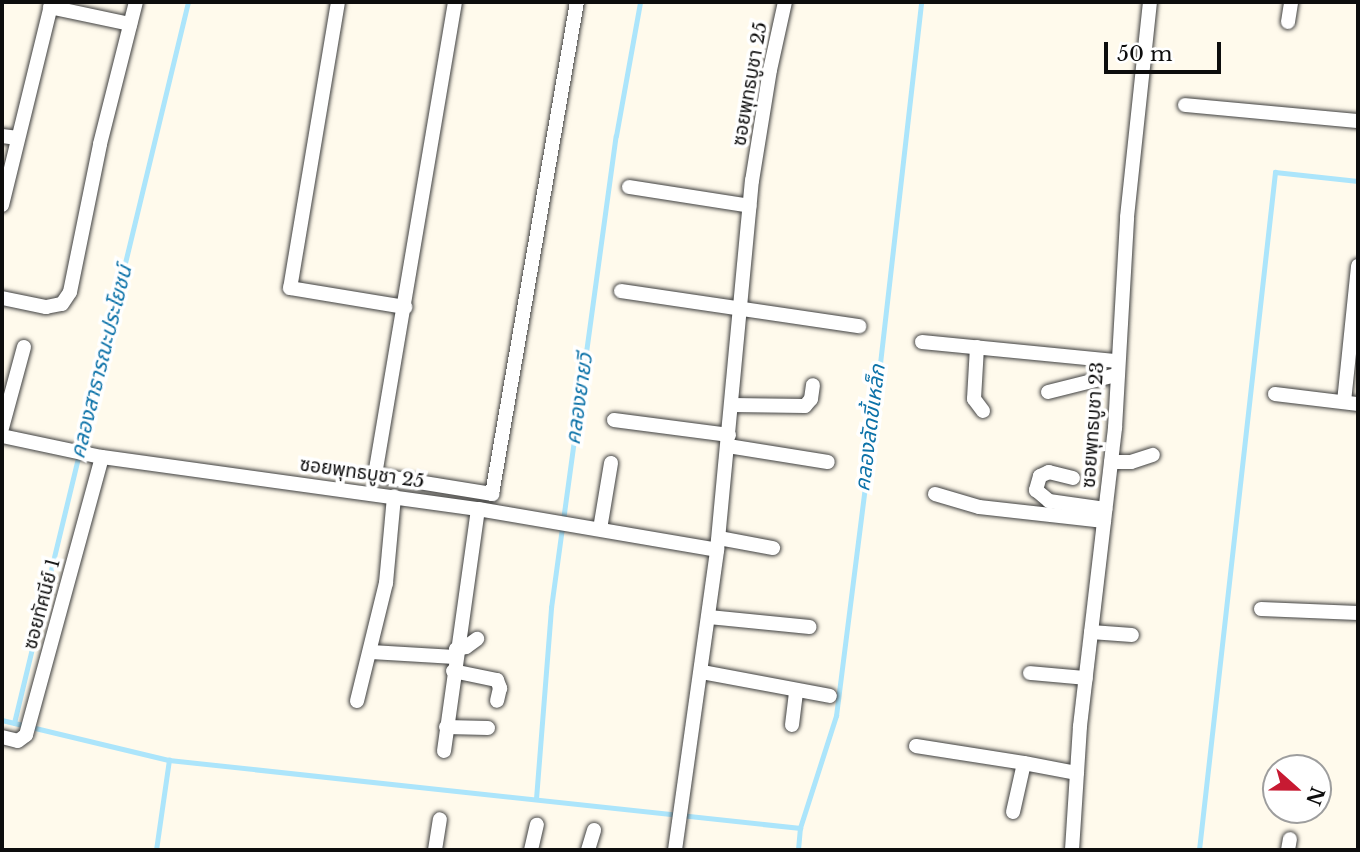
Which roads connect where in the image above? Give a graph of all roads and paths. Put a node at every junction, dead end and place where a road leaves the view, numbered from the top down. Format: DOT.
graph roads {
  1 [pos="136,2"];
  2 [pos="338,2"];
  3 [pos="456,2"];
  4 [pos="577,2"];
  5 [pos="785,2"];
  6 [pos="1150,2"];
  7 [pos="1291,2"];
  8 [pos="51,4"];
  9 [pos="1288,22"];
  10 [pos="130,24"];
  11 [pos="1185,105"];
  12 [pos="1358,121"];
  13 [pos="2,136"];
  14 [pos="18,138"];
  15 [pos="629,187"];
  16 [pos="2,205"];
  17 [pos="750,206"];
  18 [pos="1358,266"];
  19 [pos="621,291"];
  20 [pos="2,298"];
  21 [pos="405,307"];
  22 [pos="742,307"];
  23 [pos="859,326"];
  24 [pos="922,342"];
  25 [pos="24,347"];
  26 [pos="977,347"];
  27 [pos="1117,368"];
  28 [pos="813,384"];
  29 [pos="1048,392"];
  30 [pos="1275,394"];
  31 [pos="1351,403"];
  32 [pos="732,405"];
  33 [pos="983,411"];
  34 [pos="614,420"];
  35 [pos="2,428"];
  36 [pos="2,436"];
  37 [pos="728,440"];
  38 [pos="1153,455"];
  39 [pos="102,457"];
  40 [pos="828,462"];
  41 [pos="1111,462"];
  42 [pos="611,463"];
  43 [pos="1073,478"];
  44 [pos="934,494"];
  45 [pos="394,496"];
  46 [pos="478,509"];
  47 [pos="1104,515"];
  48 [pos="600,529"];
  49 [pos="718,544"];
  50 [pos="773,548"];
  51 [pos="1261,609"];
  52 [pos="1358,613"];
  53 [pos="709,617"];
  54 [pos="810,627"];
  55 [pos="1091,632"];
  56 [pos="1132,635"];
  57 [pos="477,639"];
  58 [pos="371,652"];
  59 [pos="454,659"];
  60 [pos="702,672"];
  61 [pos="1030,673"];
  62 [pos="1086,678"];
  63 [pos="796,691"];
  64 [pos="830,696"];
  65 [pos="358,701"];
  66 [pos="497,701"];
  67 [pos="792,725"];
  68 [pos="446,727"];
  69 [pos="488,728"];
  70 [pos="2,737"];
  71 [pos="916,746"];
  72 [pos="444,751"];
  73 [pos="1024,763"];
  74 [pos="1077,772"];
  75 [pos="1013,812"];
  76 [pos="440,820"];
  77 [pos="537,825"];
  78 [pos="594,830"];
  79 [pos="435,850"];
  80 [pos="531,850"];
  81 [pos="588,850"];
  82 [pos="675,850"];
  83 [pos="1072,850"];
  1 -- 10 [label="street"];
  2 -- 21 [label="street"];
  3 -- 21 [label="street"];
  4 -- 21 [label="street"];
  5 -- 17 [label="street, ซอยพุทธบูชา 25"];
  6 -- 27 [label="street, ซอยพุทธบูชา 23"];
  7 -- 9 [label="street"];
  8 -- 10 [label="street"];
  8 -- 14 [label="street"];
  10 -- 20 [label="street"];
  11 -- 12 [label="street"];
  13 -- 14 [label="street"];
  14 -- 16 [label="street"];
  15 -- 17 [label="street"];
  17 -- 22 [label="street, ซอยพุทธบูชา 25"];
  18 -- 31 [label="street"];
  19 -- 22 [label="street"];
  22 -- 23 [label="street"];
  22 -- 32 [label="street, ซอยพุทธบูชา 25"];
  24 -- 26 [label="street"];
  25 -- 35 [label="street"];
  26 -- 27 [label="street"];
  26 -- 33 [label="street"];
  27 -- 29 [label="street"];
  27 -- 41 [label="street, ซอยพุทธบูชา 23"];
  28 -- 32 [label="street"];
  30 -- 31 [label="street"];
  32 -- 37 [label="street, ซอยพุทธบูชา 25"];
  34 -- 37 [label="street"];
  36 -- 39 [label="street, ซอยพุทธบูชา 25"];
  37 -- 40 [label="street"];
  37 -- 49 [label="street, ซอยพุทธบูชา 25"];
  38 -- 41 [label="street"];
  39 -- 45 [label="street, ซอยพุทธบูชา 25"];
  39 -- 70 [label="street, ซอยทัศนีย์ 1"];
  41 -- 47 [label="street, ซอยพุทธบูชา 23"];
  42 -- 48 [label="street"];
  43 -- 47 [label="street"];
  44 -- 47 [label="street"];
  45 -- 46 [label="street, ซอยพุทธบูชา 25"];
  45 -- 58 [label="street"];
  46 -- 48 [label="street, ซอยพุทธบูชา 25"];
  46 -- 59 [label="street"];
  47 -- 55 [label="street, ซอยพุทธบูชา 23"];
  48 -- 49 [label="street, ซอยพุทธบูชา 25"];
  49 -- 50 [label="street"];
  49 -- 53 [label="street, ซอยพุทธบูชา 25"];
  51 -- 52 [label="street"];
  53 -- 54 [label="street"];
  53 -- 60 [label="street, ซอยพุทธบูชา 25"];
  55 -- 56 [label="street"];
  55 -- 62 [label="street, ซอยพุทธบูชา 23"];
  57 -- 59 [label="street"];
  58 -- 59 [label="street"];
  58 -- 65 [label="street"];
  59 -- 66 [label="street"];
  59 -- 68 [label="street"];
  60 -- 63 [label="street"];
  60 -- 82 [label="street, ซอยพุทธบูชา 25"];
  61 -- 62 [label="street"];
  62 -- 74 [label="street, ซอยพุทธบูชา 23"];
  63 -- 64 [label="street"];
  63 -- 67 [label="street"];
  68 -- 69 [label="street"];
  68 -- 72 [label="street"];
  71 -- 73 [label="street"];
  73 -- 74 [label="street"];
  73 -- 75 [label="street"];
  74 -- 83 [label="street, ซอยพุทธบูชา 23"];
  76 -- 79 [label="street"];
  77 -- 80 [label="street"];
  78 -- 81 [label="street"];
}
